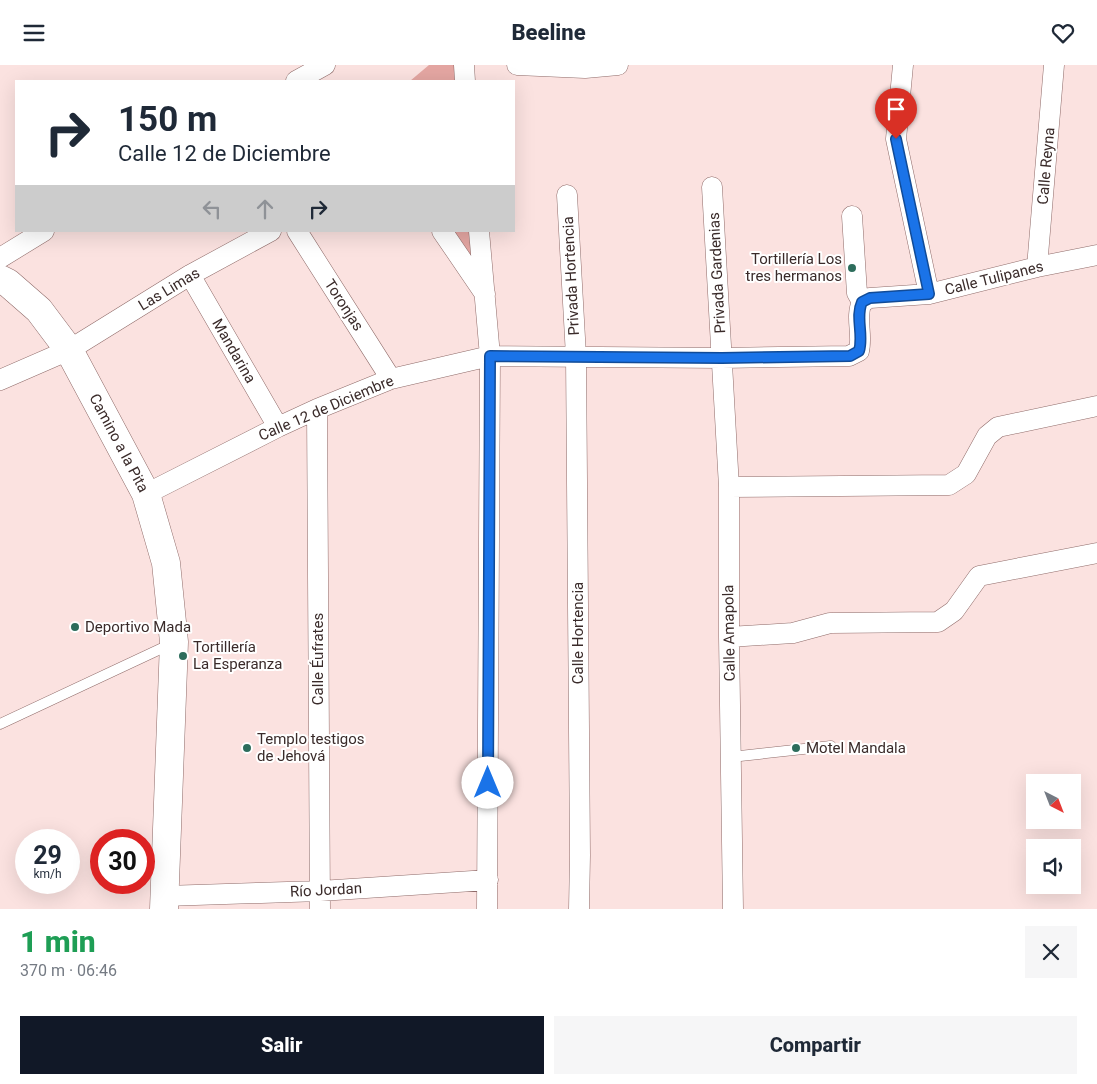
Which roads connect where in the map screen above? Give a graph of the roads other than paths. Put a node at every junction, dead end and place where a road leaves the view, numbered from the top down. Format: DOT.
graph roads {
  1 [pos="325,65"];
  2 [pos="464,65"];
  3 [pos="516,65"];
  4 [pos="618,65"];
  5 [pos="903,65"];
  6 [pos="1054,65"];
  7 [pos="298,80"];
  8 [pos="466,80"];
  9 [pos="712,187"];
  10 [pos="567,195"];
  11 [pos="852,216"];
  12 [pos="42,232"];
  13 [pos="269,232"];
  14 [pos="298,232"];
  15 [pos="443,232"];
  16 [pos="479,232"];
  17 [pos="1097,255"];
  18 [pos="0,258"];
  19 [pos="1037,267"];
  20 [pos="190,275"];
  21 [pos="0,279"];
  22 [pos="485,294"];
  23 [pos="929,294"];
  24 [pos="862,302"];
  25 [pos="69,350"];
  26 [pos="490,356"];
  27 [pos="576,356"];
  28 [pos="722,358"];
  29 [pos="392,379"];
  30 [pos="0,380"];
  31 [pos="1097,406"];
  32 [pos="317,409"];
  33 [pos="278,427"];
  34 [pos="729,487"];
  35 [pos="146,494"];
  36 [pos="1097,553"];
  37 [pos="728,637"];
  38 [pos="174,642"];
  39 [pos="0,725"];
  40 [pos="831,746"];
  41 [pos="731,757"];
  42 [pos="488,880"];
  43 [pos="320,900"];
  44 [pos="164,902"];
  45 [pos="487,909"];
  46 [pos="579,909"];
  47 [pos="733,909"];
  1 -- 7 [label="street"];
  2 -- 8 [label="street"];
  3 -- 4 [label="street"];
  5 -- 23 [label="street"];
  6 -- 19 [label="street, Calle Reyna"];
  9 -- 28 [label="street, Privada Gardenias"];
  10 -- 27 [label="street, Privada Hortencia"];
  11 -- 24 [label="street"];
  12 -- 18 [label="street"];
  13 -- 20 [label="street, Las Limas"];
  14 -- 29 [label="street, Toronjas"];
  15 -- 22 [label="street"];
  16 -- 22 [label="street"];
  17 -- 19 [label="street, Calle Tulipanes"];
  19 -- 23 [label="street, Calle Tulipanes"];
  20 -- 25 [label="street, Las Limas"];
  20 -- 33 [label="street, Mandarina"];
  21 -- 25 [label="street, Camino a la Pita"];
  22 -- 26 [label="street"];
  23 -- 24 [label="street, Calle Tulipanes"];
  24 -- 28 [label="street, Calle 12 de Diciembre"];
  25 -- 30 [label="street, Las Limas"];
  25 -- 35 [label="street, Camino a la Pita"];
  26 -- 27 [label="street, Calle 12 de Diciembre"];
  26 -- 29 [label="street, Calle 12 de Diciembre"];
  26 -- 42 [label="street"];
  27 -- 28 [label="street, Calle 12 de Diciembre"];
  27 -- 46 [label="street, Calle Hortencia"];
  28 -- 34 [label="street, Calle Amapola"];
  29 -- 32 [label="street, Calle 12 de Diciembre"];
  31 -- 34 [label="street"];
  32 -- 33 [label="street, Calle 12 de Diciembre"];
  32 -- 43 [label="street, Calle Éufrates"];
  33 -- 35 [label="street, Calle 12 de Diciembre"];
  34 -- 37 [label="street, Calle Amapola"];
  35 -- 38 [label="street, Camino a la Pita"];
  36 -- 37 [label="street"];
  37 -- 41 [label="street, Calle Amapola"];
  38 -- 39 [label="lane"];
  38 -- 44 [label="street, Camino a la Pita"];
  40 -- 41 [label="lane"];
  41 -- 47 [label="street, Calle Amapola"];
  42 -- 43 [label="street, Río Jordan"];
  42 -- 45 [label="street"];
  43 -- 44 [label="street, Río Jordan"];
}
